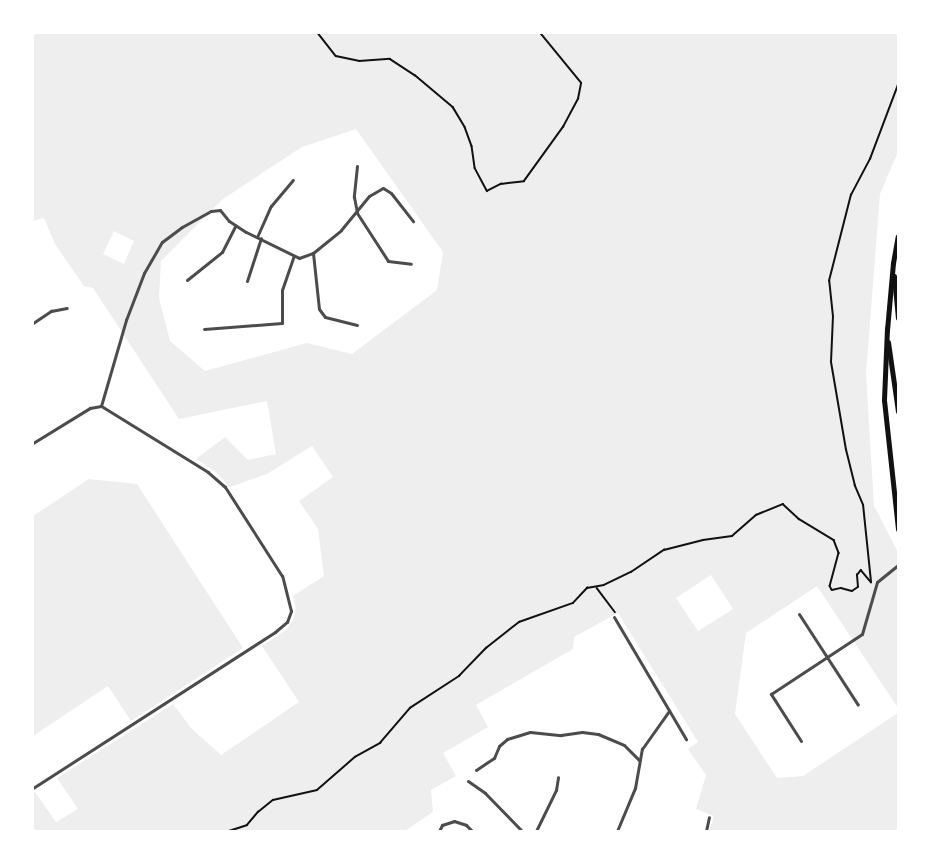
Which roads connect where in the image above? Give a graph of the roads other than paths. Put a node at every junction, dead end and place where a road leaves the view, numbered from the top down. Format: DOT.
graph roads {
  1 [pos="357,165"];
  2 [pos="292,180"];
  3 [pos="357,213"];
  4 [pos="413,221"];
  5 [pos="236,225"];
  6 [pos="898,236"];
  7 [pos="259,238"];
  8 [pos="314,253"];
  9 [pos="295,256"];
  10 [pos="892,263"];
  11 [pos="411,264"];
  12 [pos="187,280"];
  13 [pos="247,281"];
  14 [pos="67,308"];
  15 [pos="898,318"];
  16 [pos="33,323"];
  17 [pos="357,325"];
  18 [pos="204,328"];
  19 [pos="887,328"];
  20 [pos="101,406"];
  21 [pos="898,411"];
  22 [pos="33,443"];
  23 [pos="898,529"];
  24 [pos="898,565"];
  25 [pos="799,614"];
  26 [pos="614,617"];
  27 [pos="827,658"];
  28 [pos="858,705"];
  29 [pos="670,710"];
  30 [pos="686,739"];
  31 [pos="801,741"];
  32 [pos="639,760"];
  33 [pos="476,770"];
  34 [pos="558,777"];
  35 [pos="468,782"];
  36 [pos="33,788"];
  37 [pos="709,817"];
  38 [pos="439,831"];
  39 [pos="472,831"];
  40 [pos="522,831"];
  41 [pos="536,831"];
  42 [pos="616,831"];
  43 [pos="706,831"];
  1 -- 3 [label="street"];
  2 -- 7 [label="street"];
  3 -- 4 [label="street"];
  3 -- 8 [label="street"];
  3 -- 11 [label="street"];
  5 -- 7 [label="street"];
  5 -- 12 [label="street"];
  5 -- 20 [label="street"];
  6 -- 10 [label="main road"];
  7 -- 9 [label="street"];
  7 -- 13 [label="street"];
  8 -- 9 [label="street"];
  8 -- 17 [label="street"];
  9 -- 18 [label="street"];
  10 -- 15 [label="main road"];
  10 -- 19 [label="main road"];
  14 -- 16 [label="street"];
  19 -- 21 [label="main road"];
  19 -- 23 [label="main road"];
  20 -- 22 [label="street"];
  20 -- 36 [label="street"];
  24 -- 27 [label="street"];
  25 -- 27 [label="street"];
  26 -- 29 [label="street"];
  27 -- 28 [label="street"];
  27 -- 31 [label="street"];
  29 -- 30 [label="street"];
  29 -- 32 [label="street"];
  32 -- 33 [label="street"];
  32 -- 42 [label="street"];
  34 -- 41 [label="street"];
  35 -- 40 [label="street"];
  37 -- 43 [label="street"];
  38 -- 39 [label="street"];
}
